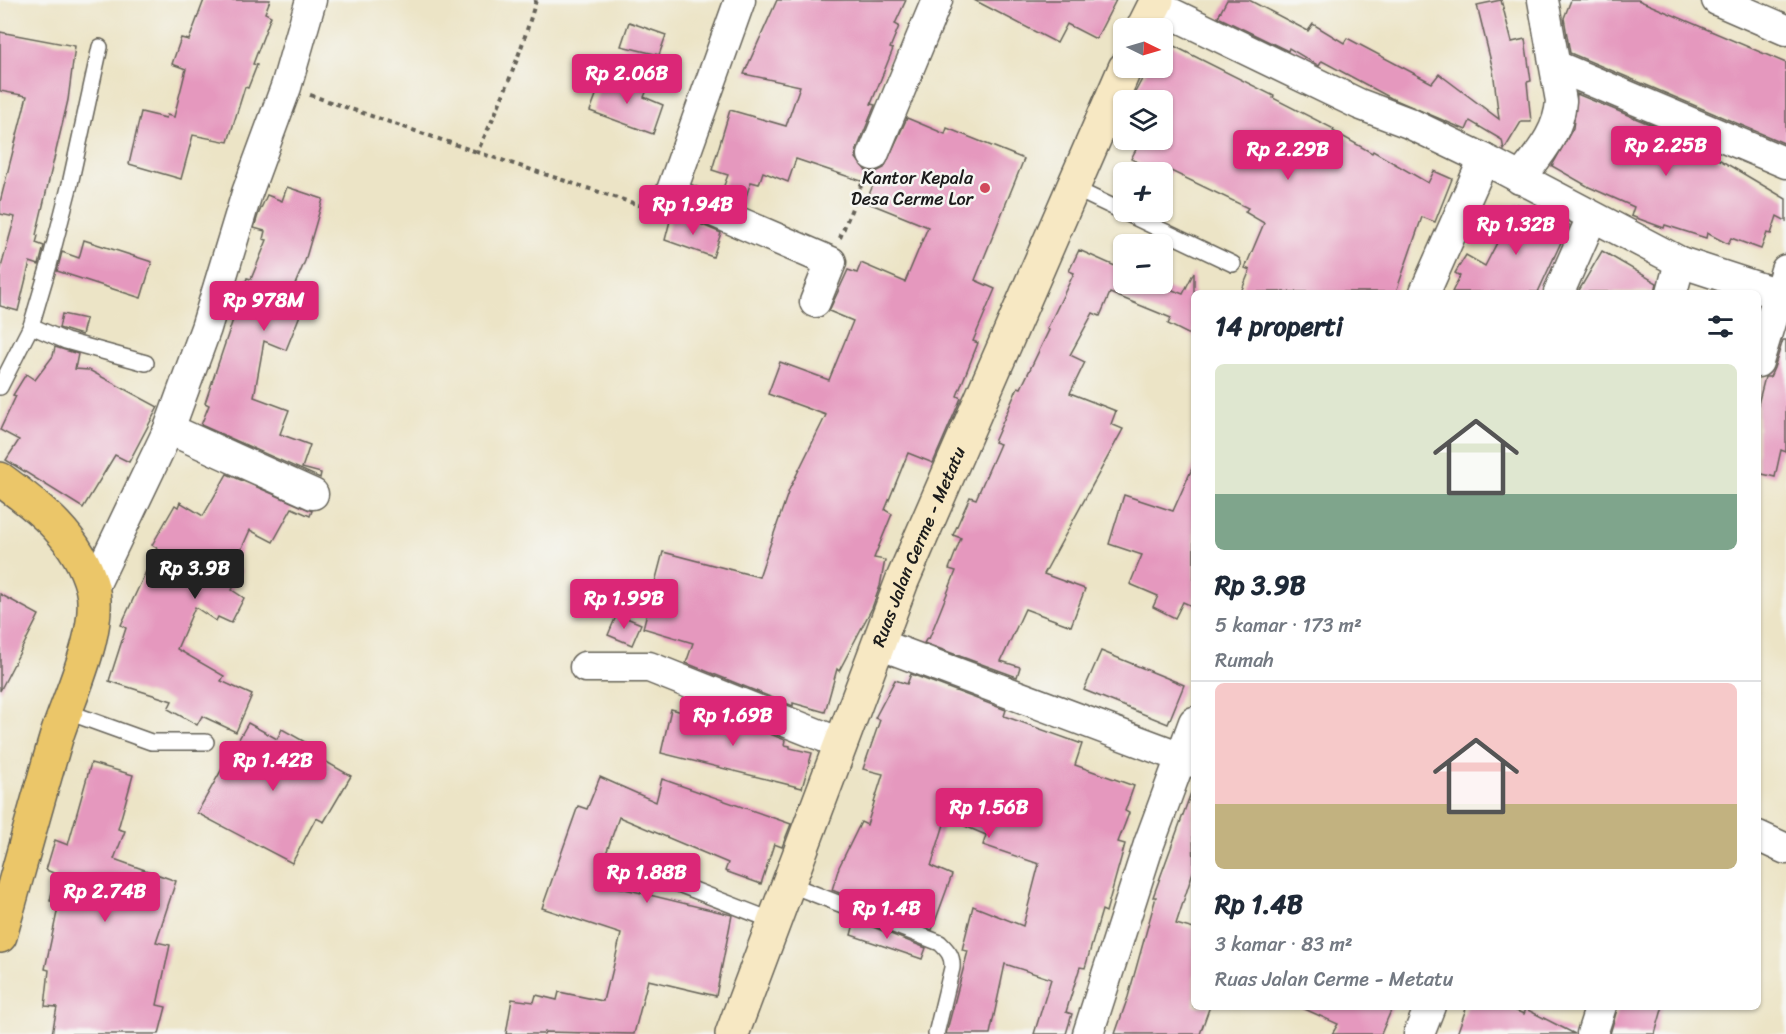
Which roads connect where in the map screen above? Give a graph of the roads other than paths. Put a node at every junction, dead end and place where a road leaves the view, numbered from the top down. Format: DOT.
graph roads {
  1 [pos="311,0"];
  2 [pos="740,0"];
  3 [pos="937,0"];
  4 [pos="1543,0"];
  5 [pos="1718,0"];
  6 [pos="1151,11"];
  7 [pos="1786,30"];
  8 [pos="100,47"];
  9 [pos="1556,66"];
  10 [pos="1121,78"];
  11 [pos="873,155"];
  12 [pos="1484,159"];
  13 [pos="1786,163"];
  14 [pos="1521,179"];
  15 [pos="1073,188"];
  16 [pos="1592,217"];
  17 [pos="1680,262"];
  18 [pos="1233,264"];
  19 [pos="1782,282"];
  20 [pos="1426,290"];
  21 [pos="1560,290"];
  22 [pos="1673,290"];
  23 [pos="816,302"];
  24 [pos="31,326"];
  25 [pos="1761,352"];
  26 [pos="146,363"];
  27 [pos="0,387"];
  28 [pos="169,429"];
  29 [pos="0,479"];
  30 [pos="313,494"];
  31 [pos="93,588"];
  32 [pos="879,644"];
  33 [pos="585,667"];
  34 [pos="65,711"];
  35 [pos="1191,741"];
  36 [pos="206,742"];
  37 [pos="840,743"];
  38 [pos="1188,760"];
  39 [pos="1761,837"];
  40 [pos="1786,849"];
  41 [pos="622,862"];
  42 [pos="789,884"];
  43 [pos="776,922"];
  44 [pos="0,936"];
  45 [pos="1428,1010"];
  46 [pos="1600,1010"];
  47 [pos="732,1034"];
  48 [pos="936,1034"];
  49 [pos="1088,1034"];
  50 [pos="1419,1034"];
  51 [pos="1592,1034"];
  1 -- 28 [label="street"];
  2 -- 23 [label="street"];
  3 -- 11 [label="street"];
  4 -- 9 [label="street"];
  5 -- 7 [label="street"];
  6 -- 12 [label="street"];
  8 -- 24 [label="lane"];
  9 -- 13 [label="street"];
  9 -- 14 [label="street"];
  10 -- 15 [label="main road, Ruas Jalan Cerme - Metatu"];
  12 -- 14 [label="street"];
  12 -- 20 [label="street"];
  14 -- 16 [label="street"];
  15 -- 18 [label="lane"];
  15 -- 32 [label="main road, Ruas Jalan Cerme - Metatu"];
  16 -- 17 [label="street"];
  16 -- 21 [label="street"];
  17 -- 19 [label="street"];
  17 -- 22 [label="street"];
  19 -- 25 [label="street"];
  24 -- 26 [label="lane"];
  24 -- 27 [label="lane"];
  28 -- 30 [label="street"];
  28 -- 31 [label="street"];
  29 -- 31 [label="highway"];
  31 -- 34 [label="highway"];
  32 -- 37 [label="main road, Ruas Jalan Cerme - Metatu"];
  32 -- 38 [label="street"];
  33 -- 37 [label="street"];
  34 -- 36 [label="lane"];
  34 -- 44 [label="highway"];
  35 -- 38 [label="street"];
  37 -- 42 [label="main road, Ruas Jalan Cerme - Metatu"];
  38 -- 49 [label="street"];
  39 -- 40 [label="street"];
  41 -- 43 [label="lane"];
  42 -- 43 [label="main road, Ruas Jalan Cerme - Metatu"];
  42 -- 48 [label="lane"];
  43 -- 47 [label="main road, Ruas Jalan Cerme - Metatu"];
  45 -- 50 [label="street"];
  46 -- 51 [label="street"];
}
